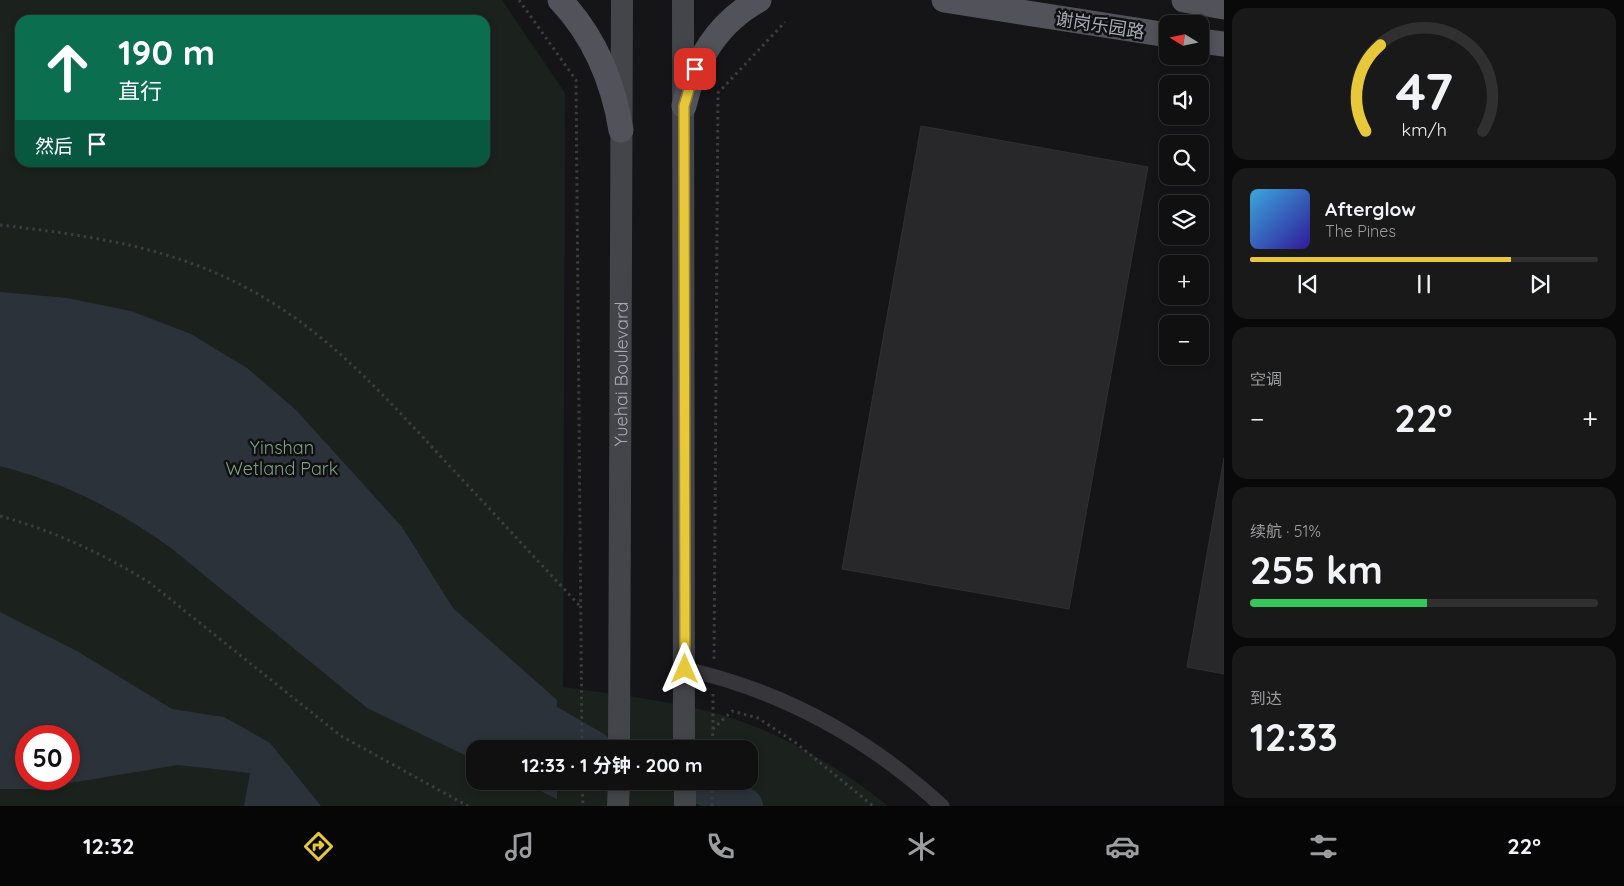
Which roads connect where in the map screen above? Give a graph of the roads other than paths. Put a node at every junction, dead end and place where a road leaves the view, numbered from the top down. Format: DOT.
graph roads {
  1 [pos="560,0"];
  2 [pos="622,0"];
  3 [pos="683,0"];
  4 [pos="759,0"];
  5 [pos="944,0"];
  6 [pos="1184,0"];
  7 [pos="1224,8"];
  8 [pos="1159,34"];
  9 [pos="1209,42"];
  10 [pos="1224,44"];
  11 [pos="684,106"];
  12 [pos="621,130"];
  13 [pos="685,669"];
  14 [pos="619,740"];
  15 [pos="684,740"];
  16 [pos="619,790"];
  17 [pos="685,790"];
  18 [pos="618,806"];
  19 [pos="685,806"];
  20 [pos="942,806"];
  1 -- 12 [label="main road"];
  2 -- 12 [label="main road, Yuehai Boulevard"];
  3 -- 11 [label="main road"];
  4 -- 11 [label="main road"];
  5 -- 8 [label="main road, 谢岗乐园路"];
  6 -- 7 [label="main road"];
  9 -- 10 [label="main road"];
  11 -- 13 [label="main road"];
  12 -- 14 [label="main road, Yuehai Boulevard"];
  13 -- 15 [label="main road"];
  13 -- 20 [label="street"];
  16 -- 18 [label="main road"];
  17 -- 19 [label="main road"];
}
